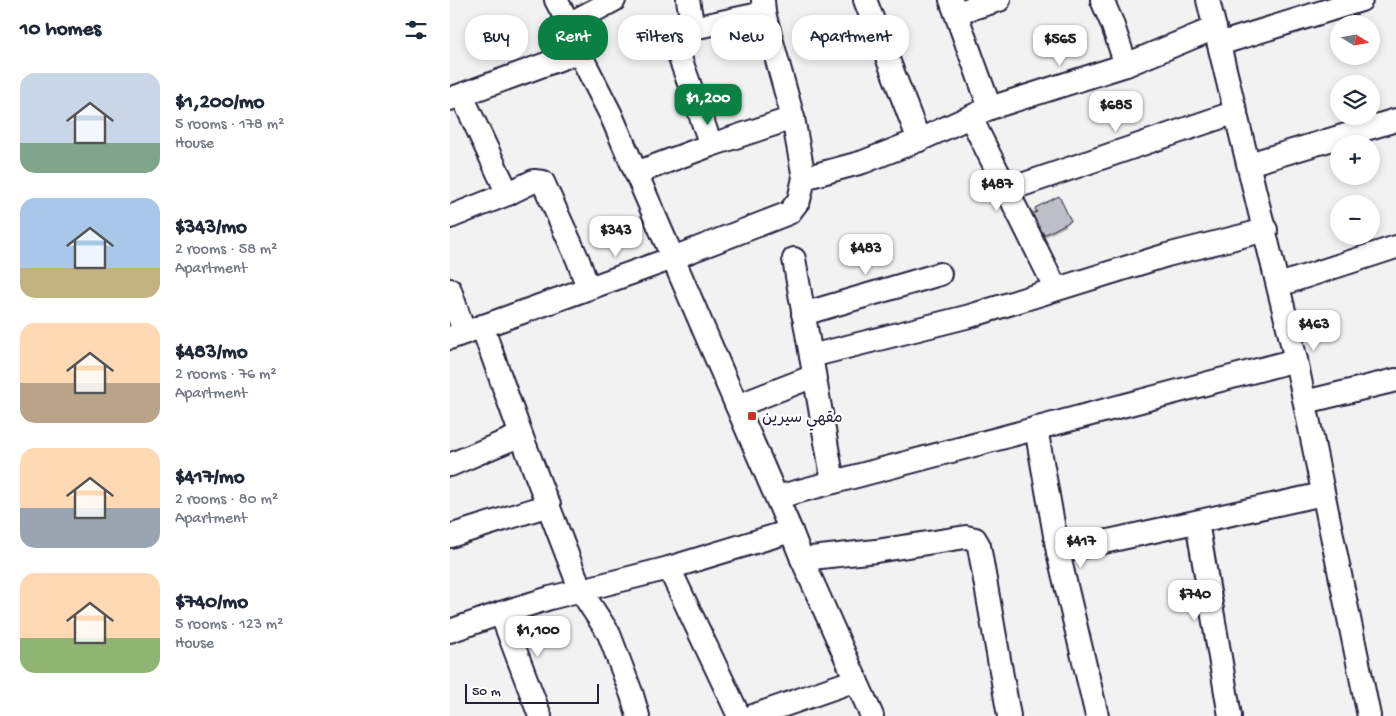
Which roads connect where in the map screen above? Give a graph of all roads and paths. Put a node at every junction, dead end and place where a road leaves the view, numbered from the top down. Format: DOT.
graph roads {
  1 [pos="556,0"];
  2 [pos="614,0"];
  3 [pos="688,0"];
  4 [pos="865,0"];
  5 [pos="999,0"];
  6 [pos="1102,0"];
  7 [pos="1208,0"];
  8 [pos="1361,0"];
  9 [pos="764,6"];
  10 [pos="953,7"];
  11 [pos="564,15"];
  12 [pos="586,15"];
  13 [pos="691,15"];
  14 [pos="701,26"];
  15 [pos="1217,36"];
  16 [pos="557,60"];
  17 [pos="583,60"];
  18 [pos="681,60"];
  19 [pos="1126,65"];
  20 [pos="456,97"];
  21 [pos="1236,112"];
  22 [pos="980,113"];
  23 [pos="793,118"];
  24 [pos="1396,120"];
  25 [pos="920,140"];
  26 [pos="711,145"];
  27 [pos="1249,164"];
  28 [pos="636,173"];
  29 [pos="804,178"];
  30 [pos="1007,190"];
  31 [pos="508,194"];
  32 [pos="450,217"];
  33 [pos="1266,230"];
  34 [pos="1396,247"];
  35 [pos="673,258"];
  36 [pos="794,259"];
  37 [pos="940,274"];
  38 [pos="1279,285"];
  39 [pos="588,288"];
  40 [pos="1056,289"];
  41 [pos="450,290"];
  42 [pos="803,314"];
  43 [pos="465,332"];
  44 [pos="1296,360"];
  45 [pos="812,366"];
  46 [pos="1396,380"];
  47 [pos="1305,402"];
  48 [pos="738,406"];
  49 [pos="1036,428"];
  50 [pos="521,435"];
  51 [pos="450,465"];
  52 [pos="833,482"];
  53 [pos="1323,494"];
  54 [pos="777,497"];
  55 [pos="549,505"];
  56 [pos="1197,522"];
  57 [pos="791,531"];
  58 [pos="450,536"];
  59 [pos="1058,552"];
  60 [pos="802,559"];
  61 [pos="669,568"];
  62 [pos="581,590"];
  63 [pos="501,613"];
  64 [pos="450,631"];
  65 [pos="856,680"];
  66 [pos="540,716"];
  67 [pos="638,716"];
  68 [pos="739,716"];
  69 [pos="753,716"];
  70 [pos="872,716"];
  71 [pos="1008,716"];
  72 [pos="1097,716"];
  73 [pos="1230,716"];
  74 [pos="1369,716"];
  1 -- 11 [label="street"];
  2 -- 12 [label="street"];
  3 -- 13 [label="street"];
  4 -- 25 [label="street"];
  5 -- 10 [label="street"];
  6 -- 19 [label="street"];
  7 -- 15 [label="street"];
  8 -- 15 [label="street"];
  9 -- 14 [label="street"];
  9 -- 23 [label="street"];
  10 -- 22 [label="street"];
  15 -- 19 [label="street"];
  15 -- 21 [label="street"];
  16 -- 20 [label="street"];
  17 -- 28 [label="street"];
  18 -- 26 [label="street"];
  19 -- 22 [label="street"];
  20 -- 31 [label="street"];
  21 -- 27 [label="street"];
  21 -- 30 [label="street"];
  22 -- 25 [label="street"];
  22 -- 30 [label="street"];
  23 -- 26 [label="street"];
  23 -- 29 [label="street"];
  24 -- 27 [label="street"];
  25 -- 29 [label="street"];
  26 -- 28 [label="street"];
  27 -- 33 [label="street"];
  28 -- 35 [label="street"];
  29 -- 35 [label="street"];
  30 -- 40 [label="street"];
  31 -- 32 [label="street"];
  31 -- 39 [label="street"];
  33 -- 38 [label="street"];
  33 -- 40 [label="street"];
  34 -- 38 [label="street"];
  35 -- 39 [label="street"];
  35 -- 48 [label="street"];
  36 -- 42 [label="street"];
  37 -- 42 [label="street"];
  38 -- 44 [label="street"];
  39 -- 43 [label="street"];
  40 -- 45 [label="street"];
  41 -- 43 [label="street"];
  42 -- 45 [label="street"];
  43 -- 50 [label="street"];
  44 -- 47 [label="street"];
  44 -- 49 [label="street"];
  45 -- 48 [label="street"];
  45 -- 52 [label="street"];
  46 -- 47 [label="street"];
  47 -- 53 [label="street"];
  48 -- 54 [label="street"];
  49 -- 52 [label="street"];
  49 -- 59 [label="street"];
  50 -- 51 [label="street"];
  50 -- 55 [label="street"];
  52 -- 54 [label="street"];
  53 -- 56 [label="street"];
  53 -- 74 [label="street"];
  54 -- 57 [label="street"];
  55 -- 58 [label="street"];
  55 -- 62 [label="street"];
  56 -- 59 [label="street"];
  56 -- 73 [label="street"];
  57 -- 60 [label="street"];
  57 -- 61 [label="street"];
  59 -- 72 [label="street"];
  60 -- 65 [label="street"];
  60 -- 71 [label="street"];
  61 -- 62 [label="street"];
  61 -- 68 [label="street"];
  62 -- 63 [label="street"];
  62 -- 67 [label="street"];
  63 -- 64 [label="street"];
  63 -- 66 [label="street"];
  65 -- 69 [label="street"];
  65 -- 70 [label="street"];
}
